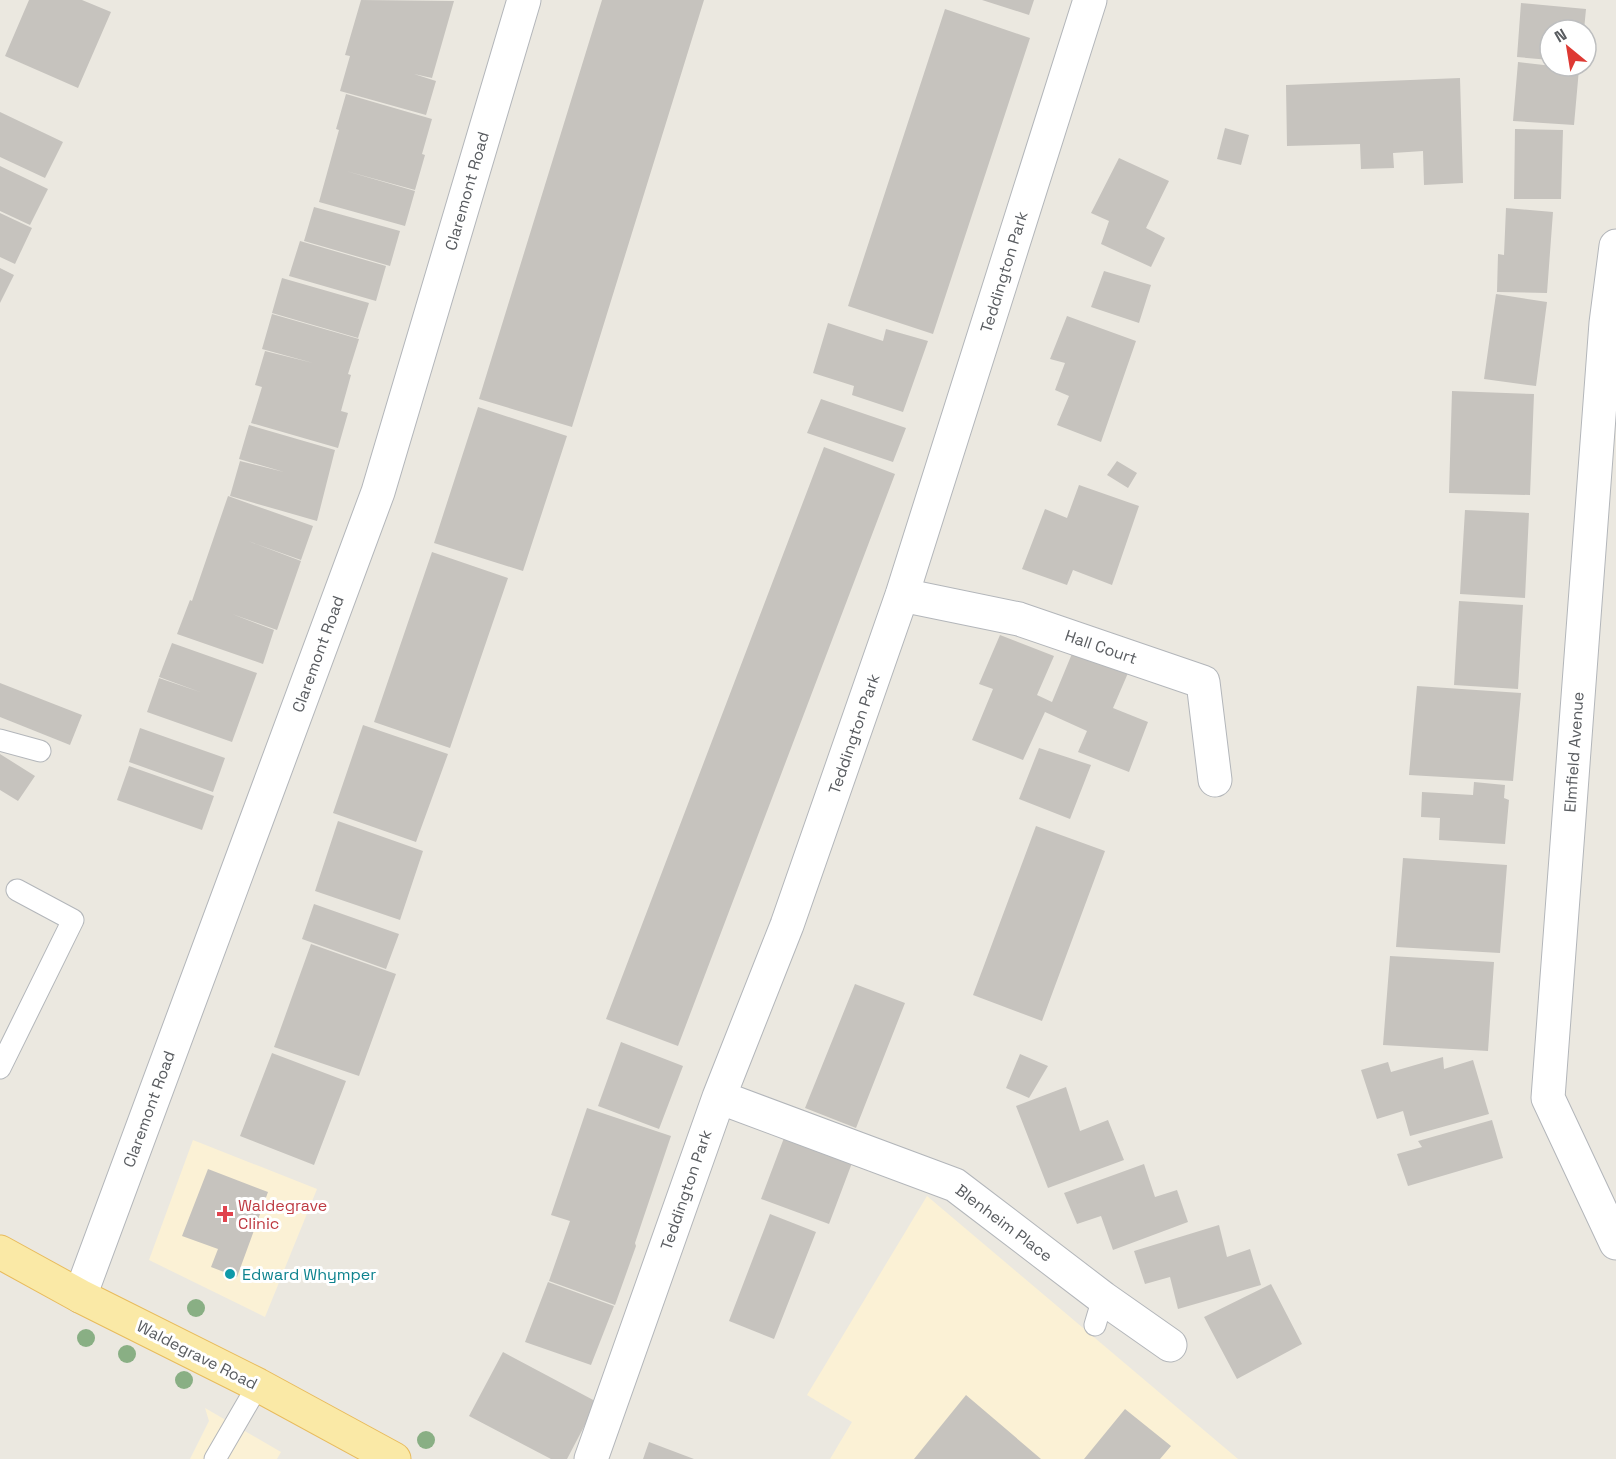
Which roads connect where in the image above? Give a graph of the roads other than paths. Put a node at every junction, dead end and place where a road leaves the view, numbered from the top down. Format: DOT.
graph roads {
  1 [pos="524,0"];
  2 [pos="1090,0"];
  3 [pos="1616,246"];
  4 [pos="902,595"];
  5 [pos="0,740"];
  6 [pos="40,751"];
  7 [pos="1215,780"];
  8 [pos="17,890"];
  9 [pos="0,1068"];
  10 [pos="719,1097"];
  11 [pos="1616,1243"];
  12 [pos="0,1252"];
  13 [pos="80,1296"];
  14 [pos="1170,1345"];
  15 [pos="258,1385"];
  16 [pos="215,1459"];
  17 [pos="394,1459"];
  18 [pos="591,1459"];
  1 -- 13 [label="street, Claremont Road"];
  2 -- 4 [label="street, Teddington Park"];
  3 -- 11 [label="street, Elmfield Avenue"];
  4 -- 7 [label="street, Hall Court"];
  4 -- 10 [label="street, Teddington Park"];
  5 -- 6 [label="lane"];
  8 -- 9 [label="lane"];
  10 -- 14 [label="street, Blenheim Place"];
  10 -- 18 [label="street, Teddington Park"];
  12 -- 13 [label="main road, Waldegrave Road"];
  13 -- 15 [label="main road, Waldegrave Road"];
  15 -- 16 [label="lane"];
  15 -- 17 [label="main road, Waldegrave Road"];
}
